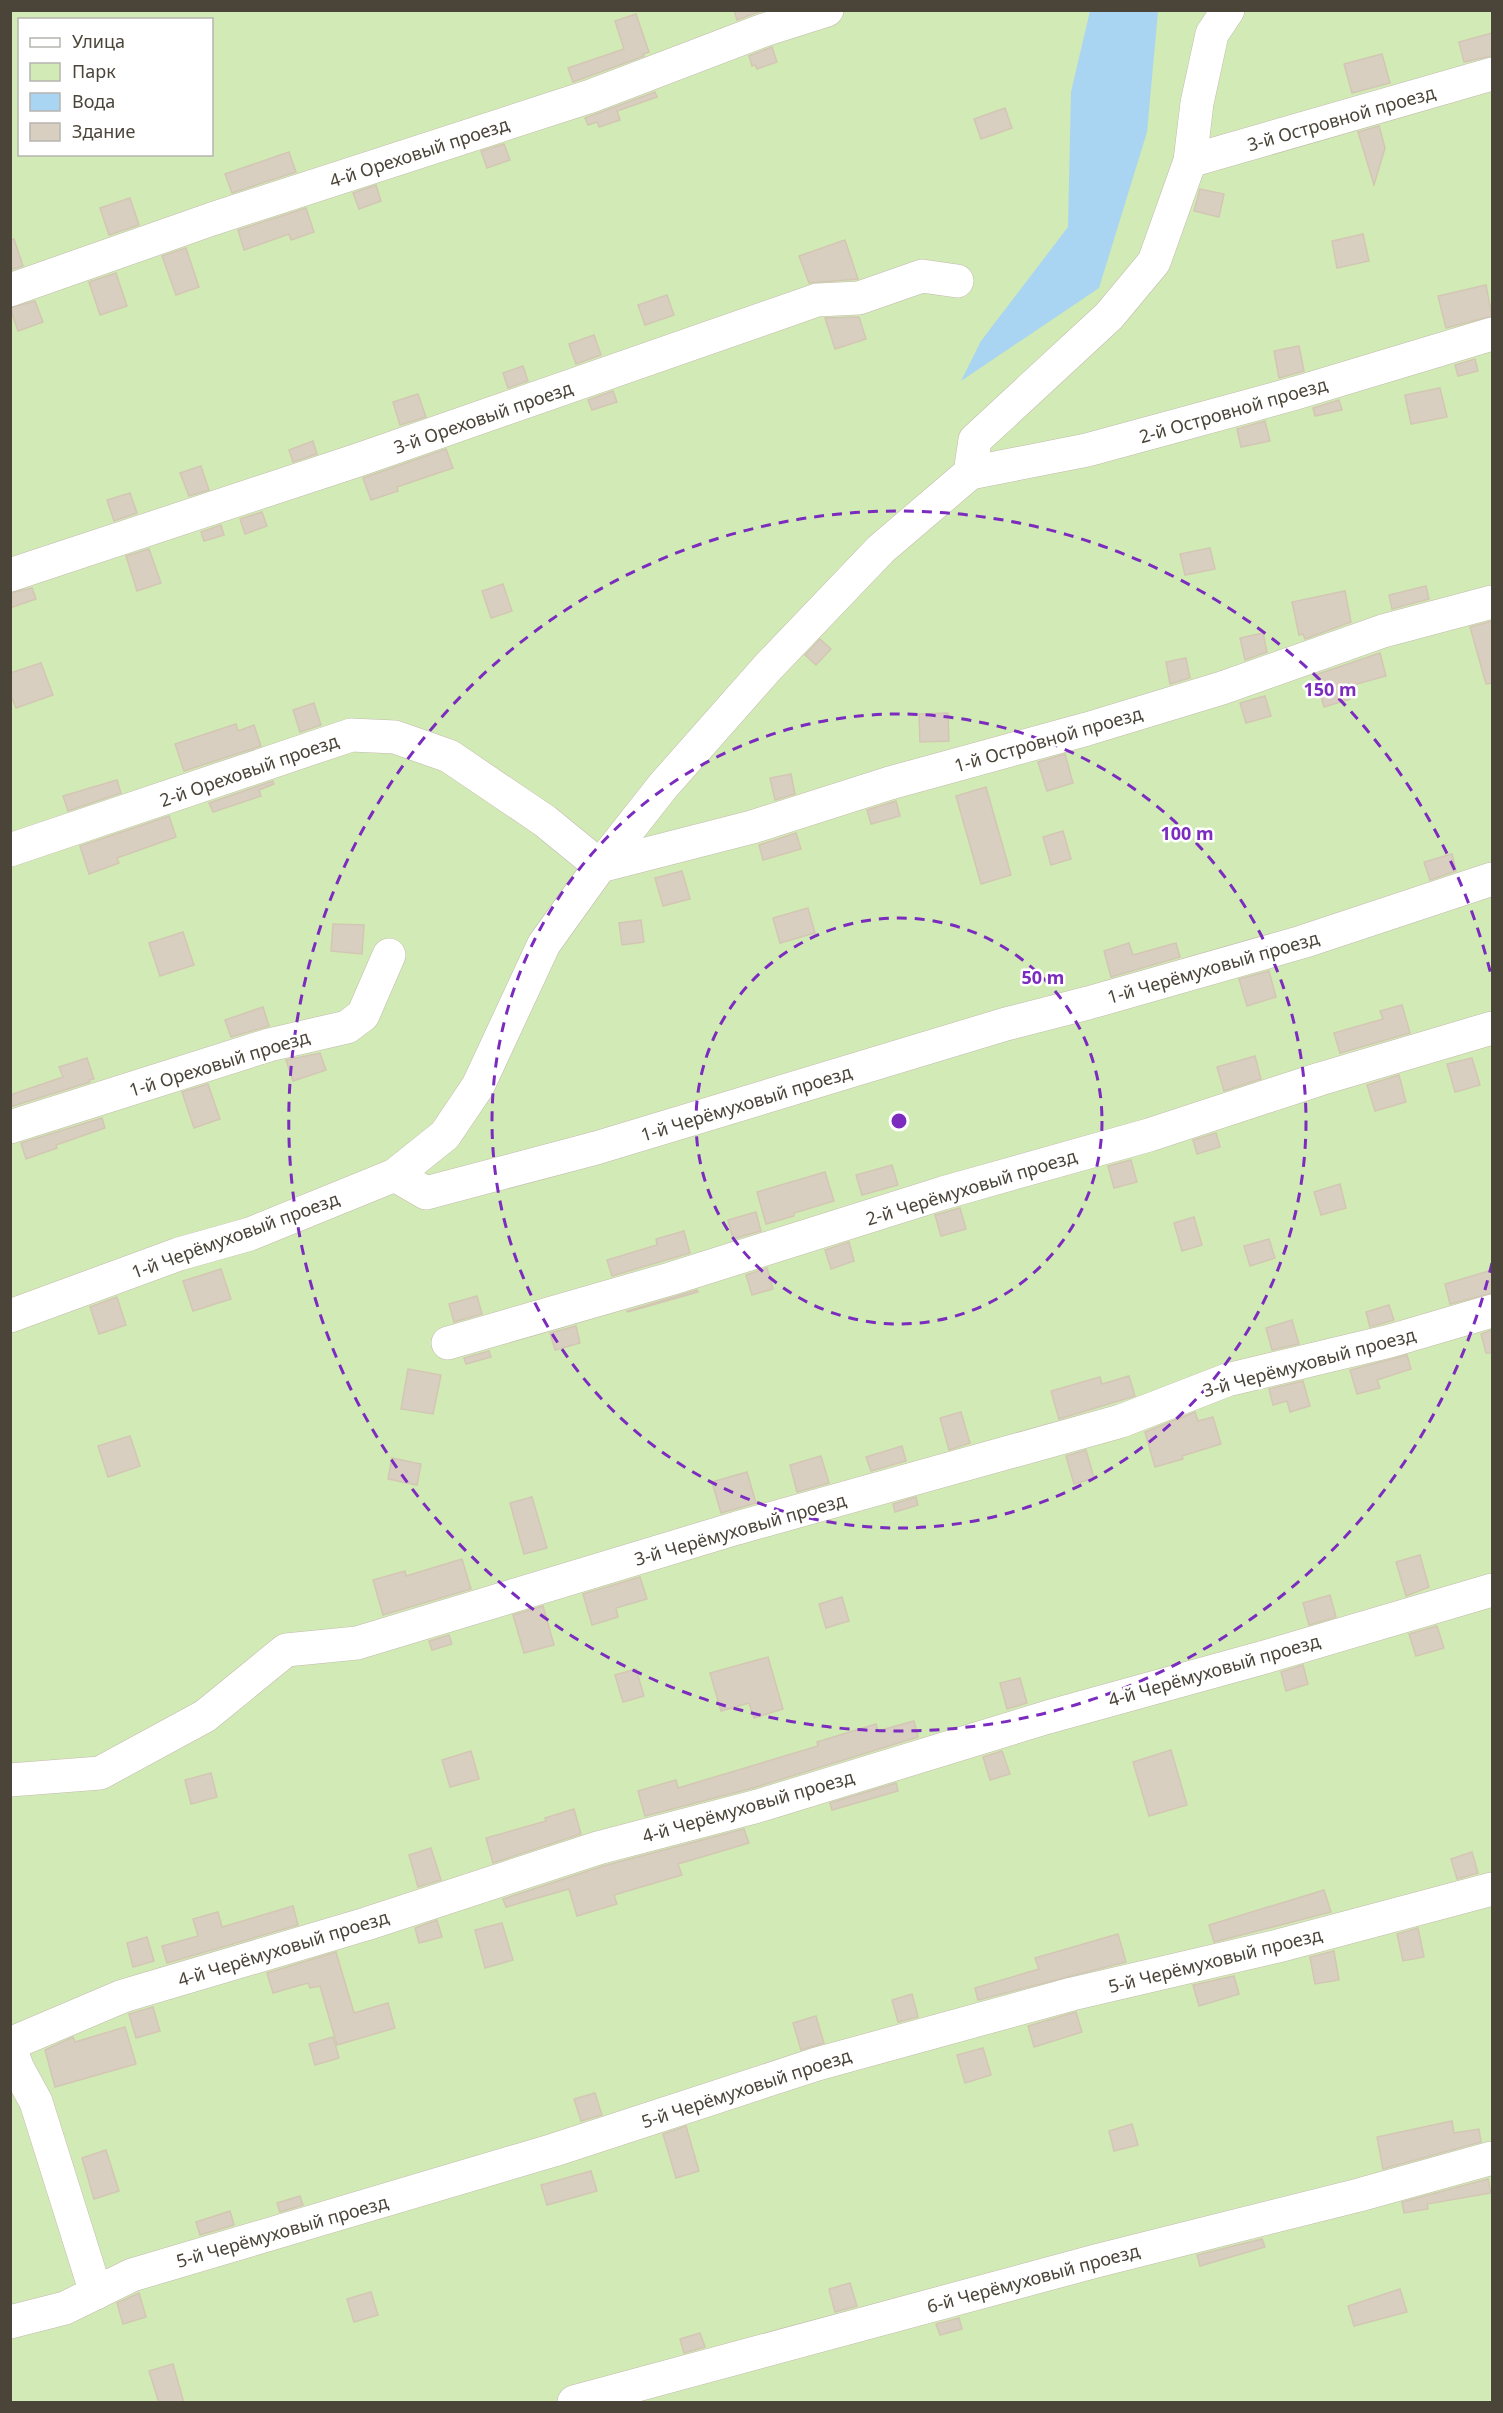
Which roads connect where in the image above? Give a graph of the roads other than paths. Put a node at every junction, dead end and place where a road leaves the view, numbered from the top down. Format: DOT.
graph roads {
  1 [pos="827,10"];
  2 [pos="1228,10"];
  3 [pos="1492,74"];
  4 [pos="1190,161"];
  5 [pos="957,281"];
  6 [pos="10,291"];
  7 [pos="1492,334"];
  8 [pos="970,474"];
  9 [pos="10,575"];
  10 [pos="1492,602"];
  11 [pos="10,850"];
  12 [pos="600,866"];
  13 [pos="1492,879"];
  14 [pos="389,955"];
  15 [pos="1492,1028"];
  16 [pos="10,1127"];
  17 [pos="395,1174"];
  18 [pos="1492,1311"];
  19 [pos="10,1316"];
  20 [pos="448,1343"];
  21 [pos="1492,1590"];
  22 [pos="10,1780"];
  23 [pos="1492,1889"];
  24 [pos="10,2046"];
  25 [pos="1492,2158"];
  26 [pos="96,2293"];
  27 [pos="10,2322"];
  28 [pos="574,2403"];
  1 -- 6 [label="street, 4-й Ореховый проезд"];
  2 -- 4 [label="street"];
  3 -- 4 [label="street, 3-й Островной проезд"];
  4 -- 8 [label="street"];
  5 -- 9 [label="street, 3-й Ореховый проезд"];
  7 -- 8 [label="street, 2-й Островной проезд"];
  8 -- 12 [label="street"];
  10 -- 12 [label="street, 1-й Островной проезд"];
  11 -- 12 [label="street, 2-й Ореховый проезд"];
  12 -- 17 [label="street"];
  13 -- 17 [label="street, 1-й Черёмуховый проезд"];
  14 -- 16 [label="street, 1-й Ореховый проезд"];
  15 -- 20 [label="street, 2-й Черёмуховый проезд"];
  17 -- 19 [label="street, 1-й Черёмуховый проезд"];
  18 -- 22 [label="street, 3-й Черёмуховый проезд"];
  21 -- 24 [label="street, 4-й Черёмуховый проезд"];
  23 -- 26 [label="street, 5-й Черёмуховый проезд"];
  24 -- 26 [label="street"];
  25 -- 28 [label="street, 6-й Черёмуховый проезд"];
  26 -- 27 [label="street, 5-й Черёмуховый проезд"];
}
